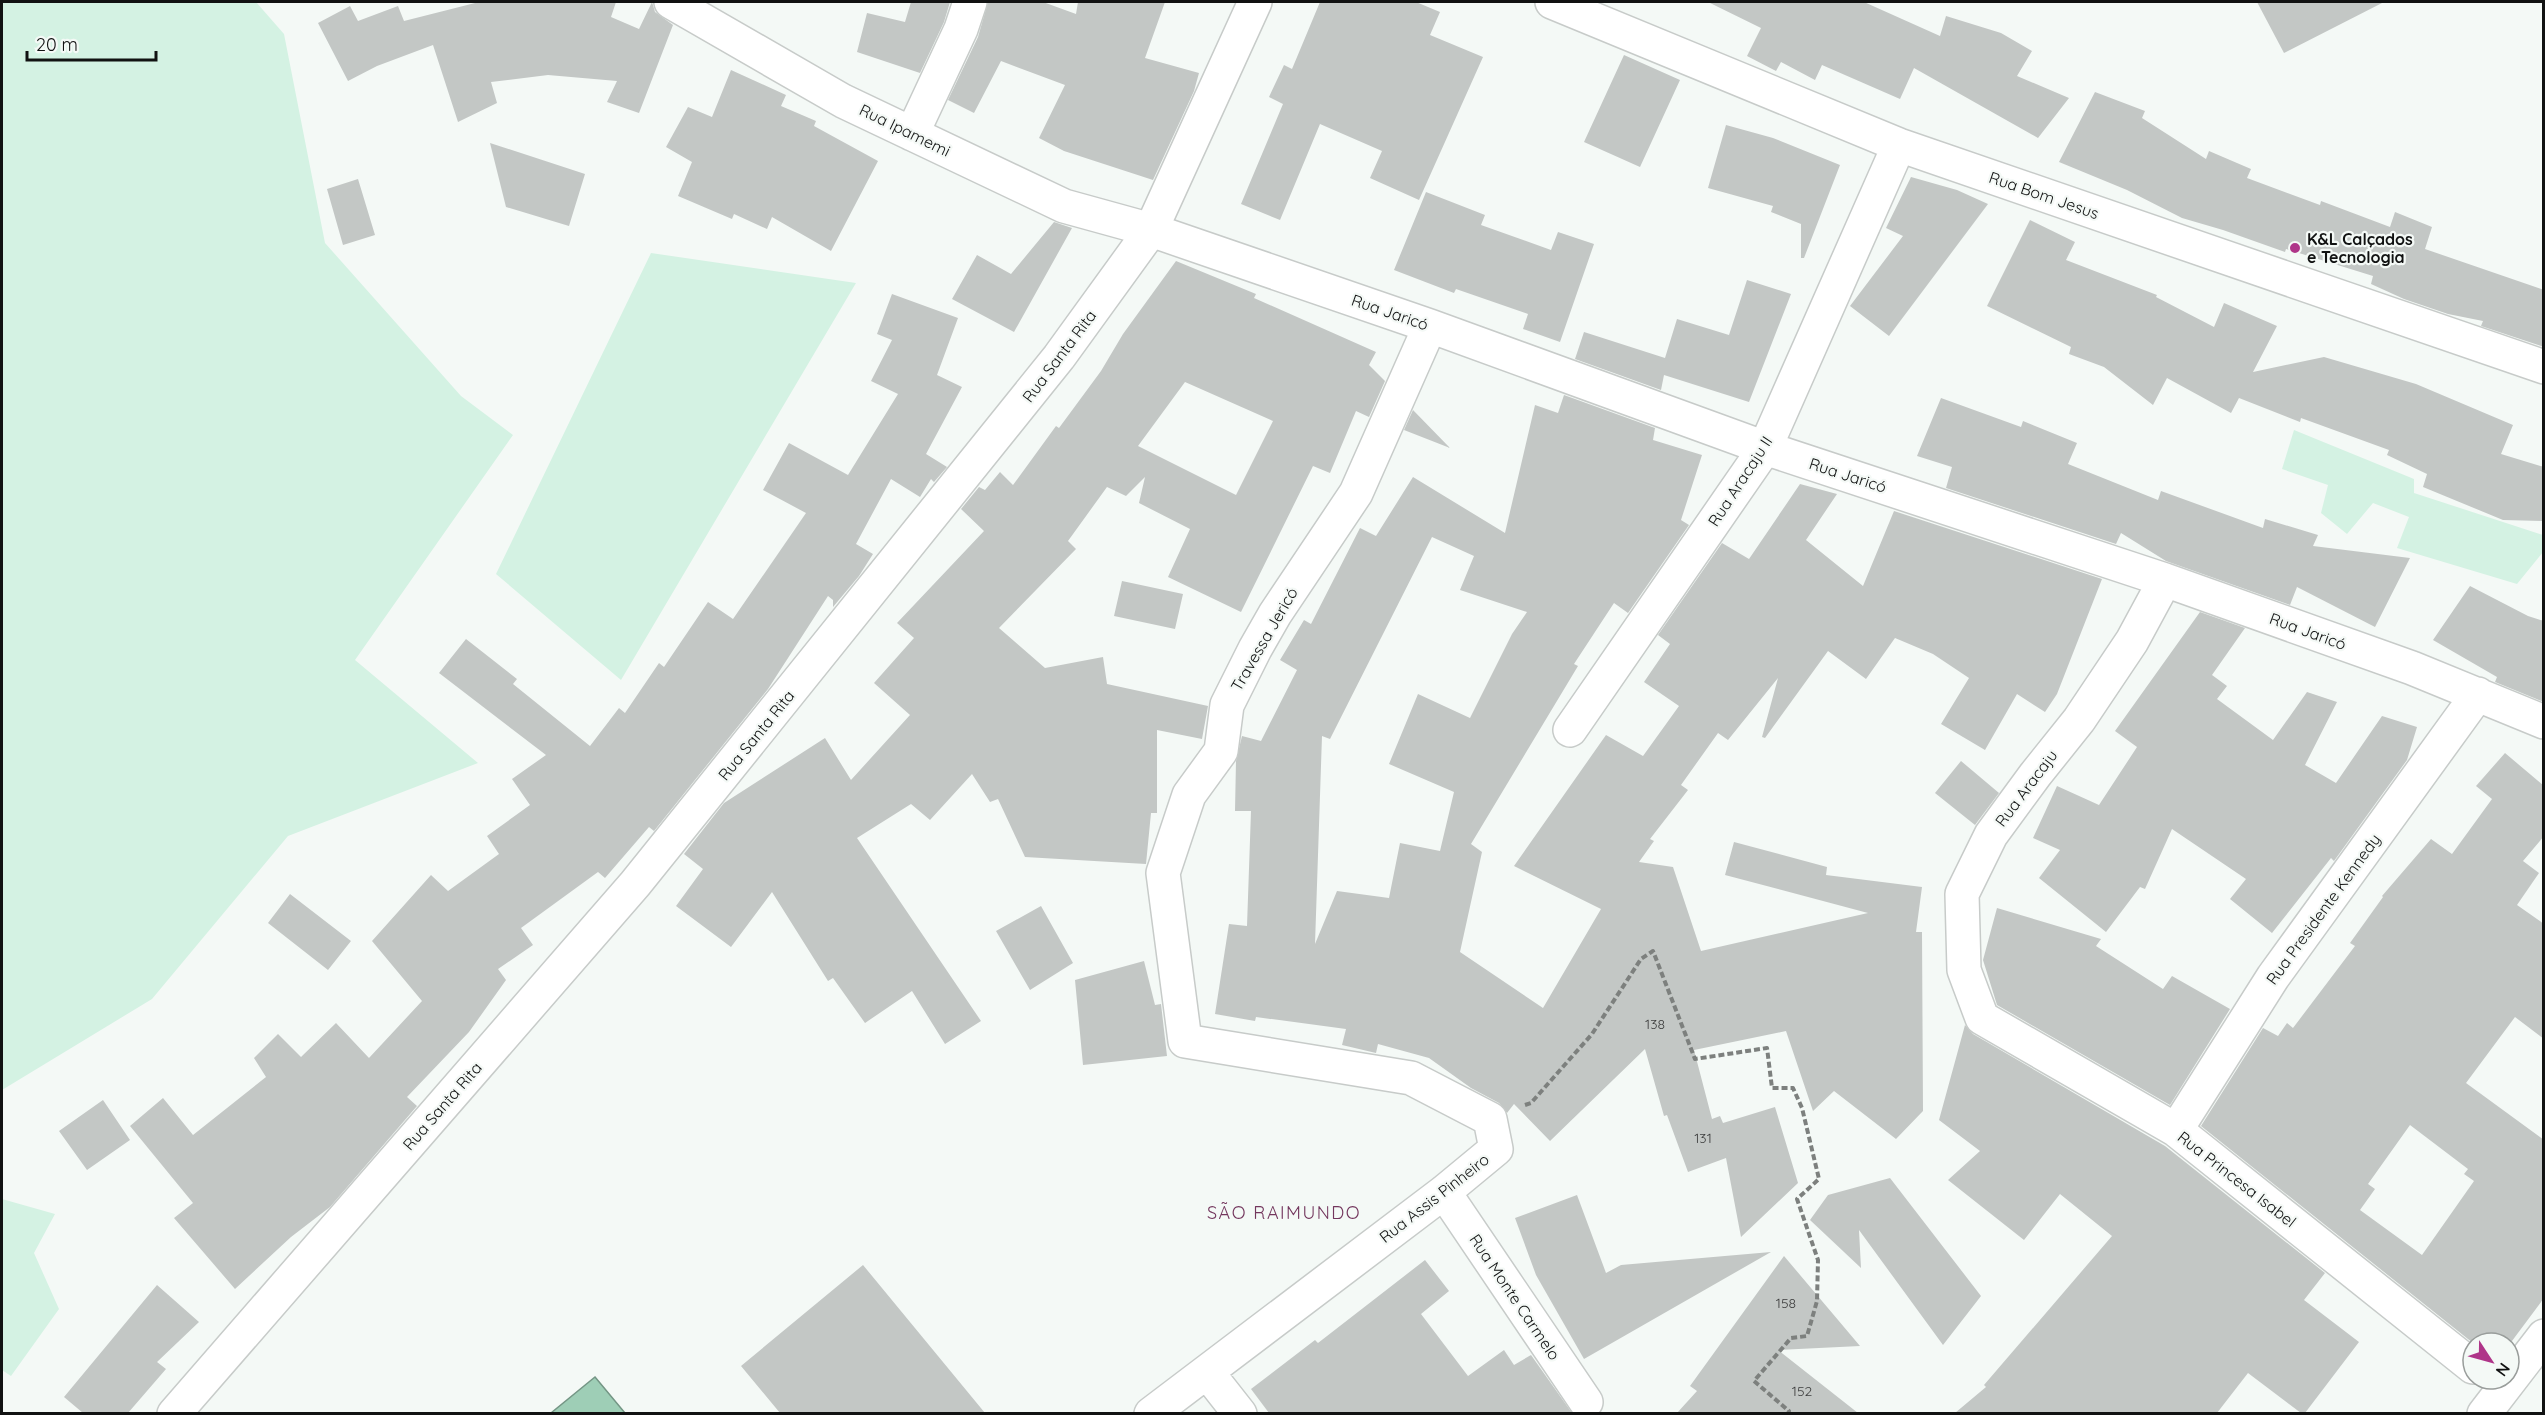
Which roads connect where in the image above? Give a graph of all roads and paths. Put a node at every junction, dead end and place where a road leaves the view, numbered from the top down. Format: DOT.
graph roads {
  1 [pos="671,2"];
  2 [pos="970,2"];
  3 [pos="1255,2"];
  4 [pos="1552,2"];
  5 [pos="912,134"];
  6 [pos="1899,145"];
  7 [pos="1151,230"];
  8 [pos="1430,326"];
  9 [pos="2544,366"];
  10 [pos="1765,448"];
  11 [pos="2165,580"];
  12 [pos="2478,694"];
  13 [pos="2544,722"];
  14 [pos="1570,730"];
  15 [pos="1982,1018"];
  16 [pos="1491,1126"];
  17 [pos="2176,1130"];
  18 [pos="1444,1192"];
  19 [pos="2544,1336"];
  20 [pos="2461,1357"];
  21 [pos="1207,1372"];
  22 [pos="2491,1394"];
  23 [pos="1586,1402"];
  24 [pos="174,1413"];
  25 [pos="1151,1413"];
  26 [pos="1240,1413"];
  27 [pos="1788,1413"];
  1 -- 5 [label="street, Rua Ipamemi"];
  2 -- 5 [label="street"];
  3 -- 7 [label="street, Rua Santa Rita"];
  4 -- 6 [label="street, Rua Bom Jesus"];
  5 -- 7 [label="street, Rua Ipamemi"];
  6 -- 9 [label="street, Rua Bom Jesus"];
  6 -- 10 [label="street, Rua Aracaju II"];
  7 -- 8 [label="street, Rua Jaricó"];
  7 -- 24 [label="street, Rua Santa Rita"];
  8 -- 10 [label="street, Rua Jaricó"];
  8 -- 16 [label="street, Travessa Jericó"];
  10 -- 11 [label="street, Rua Jaricó"];
  10 -- 14 [label="street, Rua Aracaju II"];
  11 -- 12 [label="street, Rua Jaricó"];
  11 -- 15 [label="street, Rua Aracaju"];
  12 -- 13 [label="street, Rua Jaricó"];
  12 -- 17 [label="street, Rua Presidente Kennedy"];
  15 -- 17 [label="street, Rua Princesa Isabel"];
  16 -- 18 [label="street, Rua Assis Pinheiro"];
  16 -- 27 [label="path"];
  17 -- 20 [label="street, Rua Princesa Isabel"];
  18 -- 21 [label="street, Rua Assis Pinheiro"];
  18 -- 23 [label="street, Rua Monte Carmelo"];
  19 -- 22 [label="street"];
  21 -- 25 [label="street, Rua Assis Pinheiro"];
  21 -- 26 [label="street"];
}
